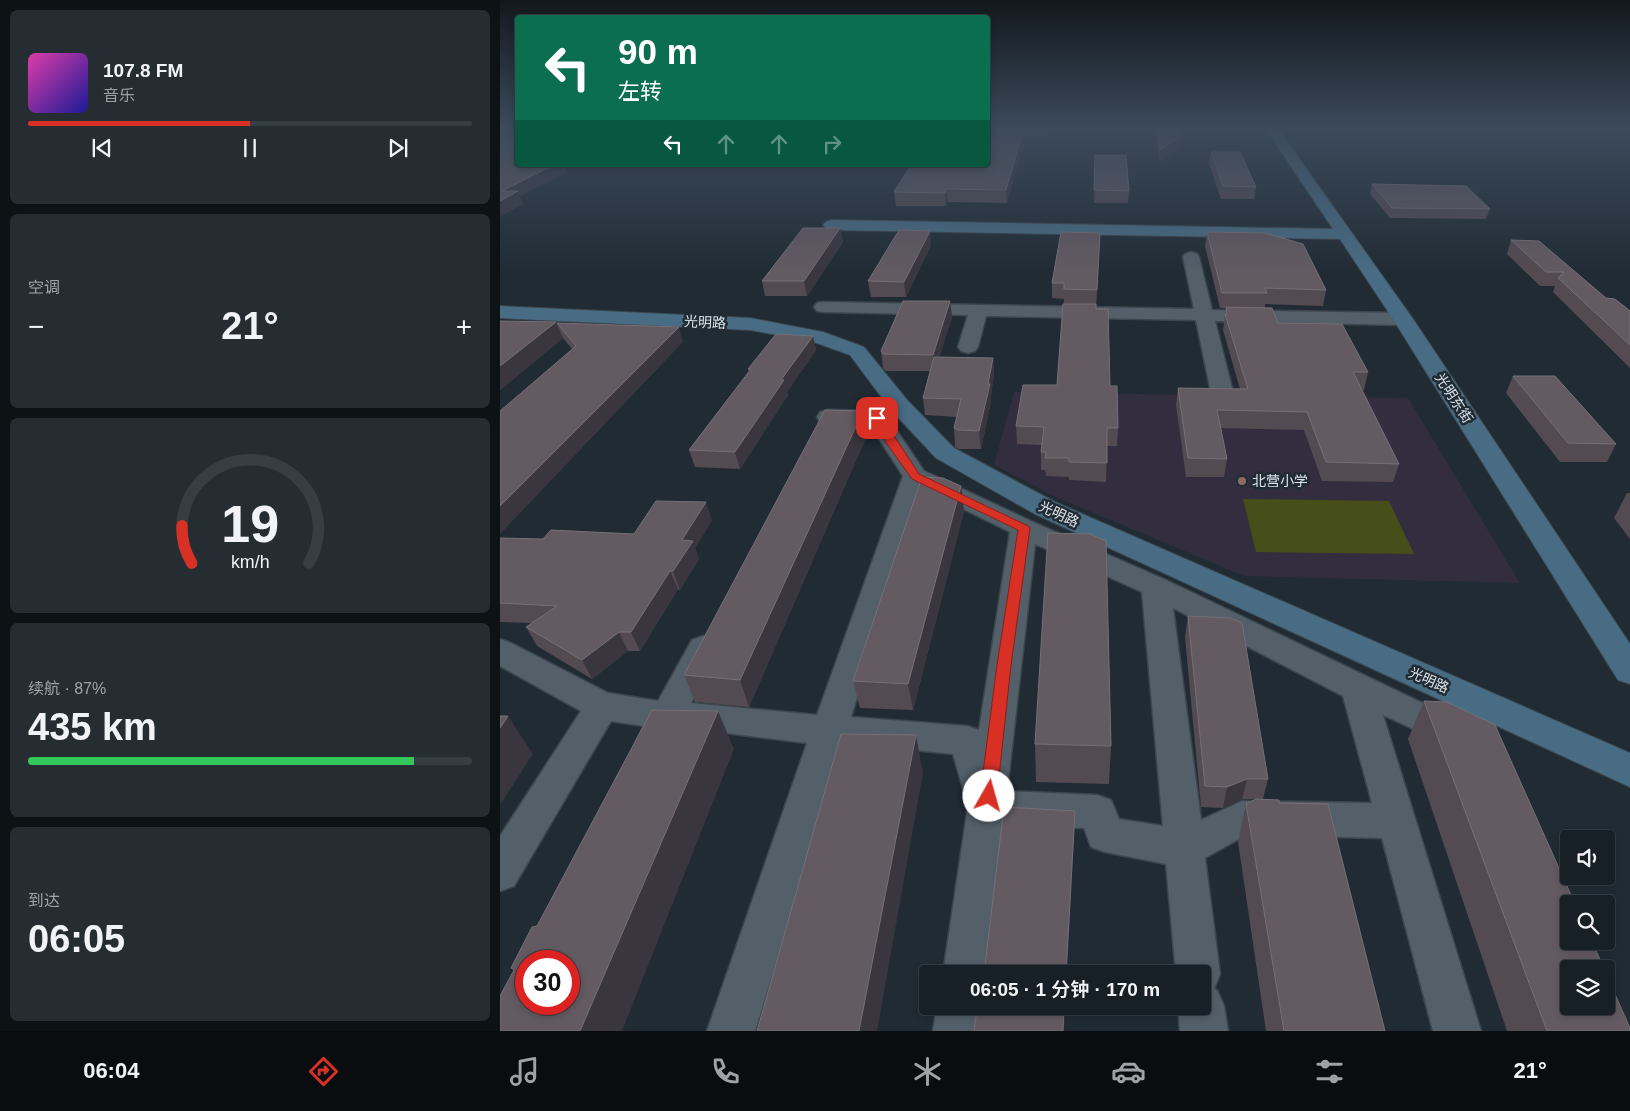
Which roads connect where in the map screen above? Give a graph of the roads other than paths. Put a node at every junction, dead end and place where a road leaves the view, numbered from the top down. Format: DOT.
graph roads {
  1 [pos="1306,177"];
  2 [pos="831,225"];
  3 [pos="1346,234"];
  4 [pos="1191,257"];
  5 [pos="823,307"];
  6 [pos="978,310"];
  7 [pos="500,312"];
  8 [pos="1204,315"];
  9 [pos="1403,319"];
  10 [pos="968,348"];
  11 [pos="1221,388"];
  12 [pos="812,444"];
  13 [pos="916,476"];
  14 [pos="1024,528"];
  15 [pos="1156,587"];
  16 [pos="718,619"];
  17 [pos="500,651"];
  18 [pos="1630,671"];
  19 [pos="1358,688"];
  20 [pos="602,706"];
  21 [pos="667,716"];
  22 [pos="829,731"];
  23 [pos="1471,742"];
  24 [pos="640,768"];
  25 [pos="1630,771"];
  26 [pos="987,807"];
  27 [pos="1396,821"];
  28 [pos="1185,848"];
  29 [pos="500,872"];
  30 [pos="966,965"];
  31 [pos="1197,965"];
  32 [pos="959,1015"];
  33 [pos="1202,1015"];
  34 [pos="731,1031"];
  35 [pos="957,1031"];
  36 [pos="1204,1031"];
  37 [pos="1457,1031"];
  1 -- 3 [label="street, 光明东街"];
  2 -- 3 [label="street"];
  3 -- 9 [label="street, 光明东街"];
  4 -- 8 [label="street"];
  5 -- 6 [label="street"];
  6 -- 8 [label="street"];
  6 -- 10 [label="street"];
  7 -- 25 [label="street, 光明路"];
  8 -- 9 [label="street"];
  8 -- 11 [label="street"];
  9 -- 18 [label="street, 光明东街"];
  12 -- 13 [label="street"];
  13 -- 14 [label="street"];
  13 -- 22 [label="street"];
  14 -- 15 [label="street"];
  14 -- 26 [label="street"];
  15 -- 19 [label="street"];
  15 -- 28 [label="street"];
  16 -- 21 [label="street"];
  17 -- 20 [label="street"];
  19 -- 23 [label="street"];
  19 -- 27 [label="street"];
  20 -- 21 [label="street"];
  20 -- 29 [label="street"];
  21 -- 22 [label="street"];
  21 -- 24 [label="street"];
  22 -- 26 [label="street"];
  22 -- 34 [label="street"];
  26 -- 28 [label="street"];
  26 -- 30 [label="street"];
  27 -- 28 [label="street"];
  27 -- 37 [label="street"];
  28 -- 31 [label="street"];
  32 -- 35 [label="street"];
  33 -- 36 [label="street"];
}
